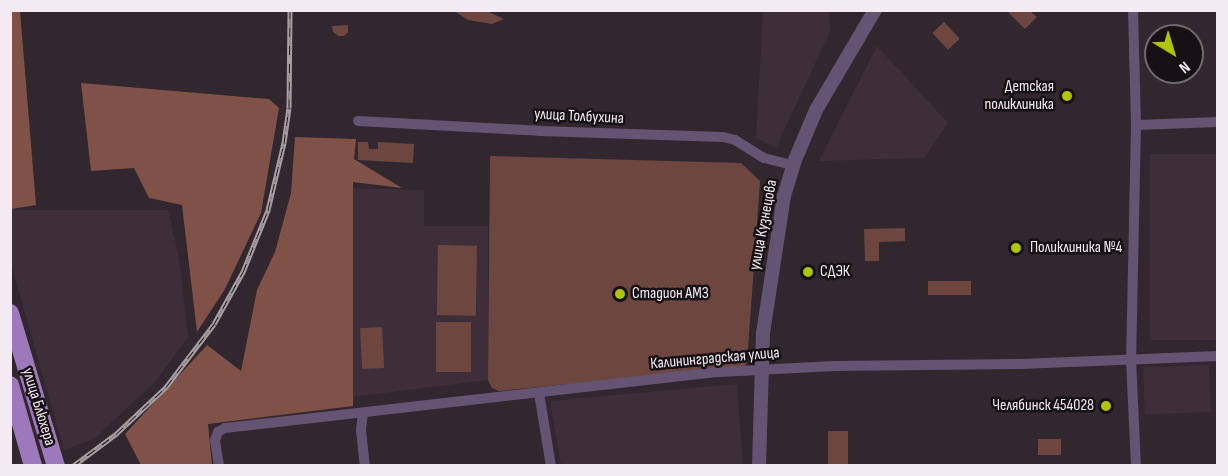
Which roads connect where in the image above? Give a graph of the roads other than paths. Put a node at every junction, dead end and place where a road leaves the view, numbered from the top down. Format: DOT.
graph roads {
  1 [pos="875,10"];
  2 [pos="1133,10"];
  3 [pos="358,121"];
  4 [pos="1218,122"];
  5 [pos="1136,125"];
  6 [pos="793,165"];
  7 [pos="10,314"];
  8 [pos="1218,356"];
  9 [pos="1131,360"];
  10 [pos="760,370"];
  11 [pos="10,385"];
  12 [pos="539,393"];
  13 [pos="363,413"];
  14 [pos="33,465"];
  15 [pos="56,465"];
  16 [pos="219,465"];
  17 [pos="364,465"];
  18 [pos="550,465"];
  19 [pos="759,465"];
  20 [pos="1136,465"];
  1 -- 6 [label="street, улица Кузнецова"];
  2 -- 5 [label="street"];
  3 -- 6 [label="street, улица Толбухина"];
  4 -- 5 [label="street"];
  5 -- 9 [label="street"];
  6 -- 10 [label="street, улица Кузнецова"];
  7 -- 15 [label="main road, улица Блюхера"];
  8 -- 9 [label="street, Калининградская улица"];
  9 -- 10 [label="street, Калининградская улица"];
  9 -- 20 [label="street"];
  10 -- 12 [label="street, Калининградская улица"];
  10 -- 19 [label="street, улица Кузнецова"];
  11 -- 14 [label="main road, улица Блюхера"];
  12 -- 13 [label="street, Калининградская улица"];
  12 -- 18 [label="street"];
  13 -- 16 [label="street, Калининградская улица"];
  13 -- 17 [label="street"];
}
